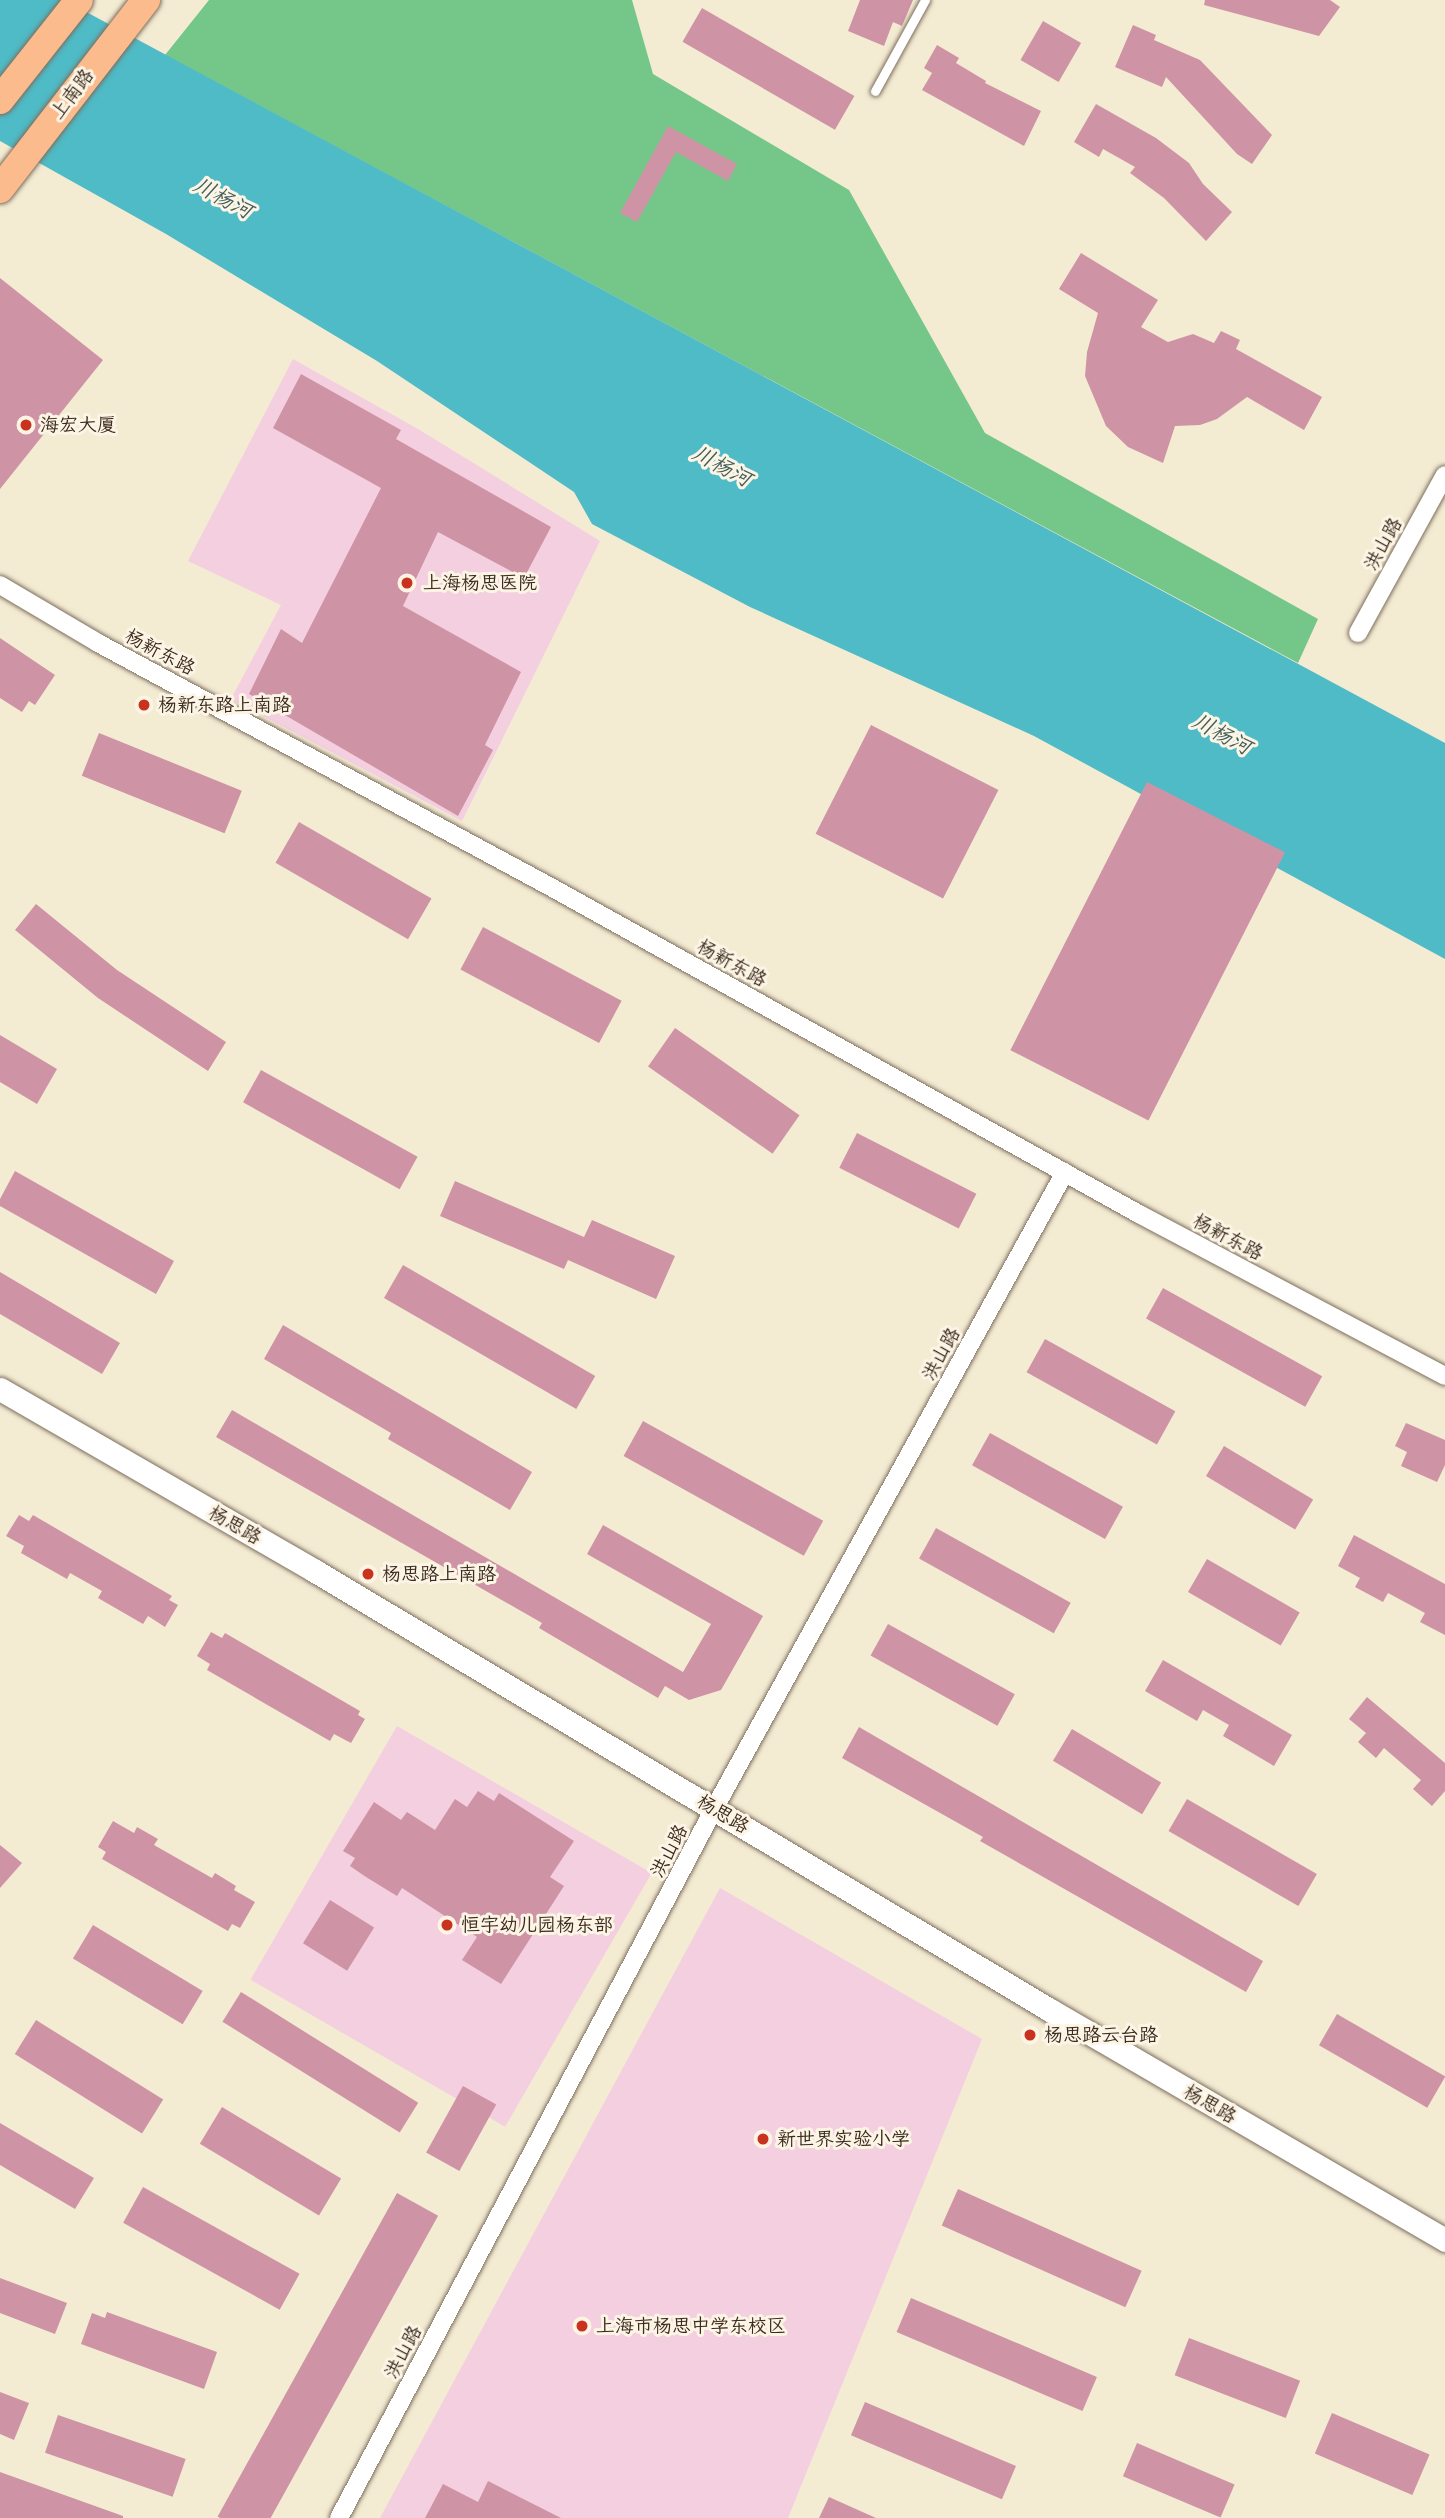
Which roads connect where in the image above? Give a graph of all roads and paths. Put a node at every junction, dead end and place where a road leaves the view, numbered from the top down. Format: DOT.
graph roads {
  1 [pos="79,0"];
  2 [pos="146,0"];
  3 [pos="925,0"];
  4 [pos="875,92"];
  5 [pos="0,100"];
  6 [pos="3,185"];
  7 [pos="1445,475"];
  8 [pos="0,585"];
  9 [pos="1358,633"];
  10 [pos="1065,1172"];
  11 [pos="1445,1376"];
  12 [pos="0,1390"];
  13 [pos="714,1809"];
  14 [pos="1445,2241"];
  15 [pos="339,2518"];
  1 -- 5 [label="main road"];
  2 -- 6 [label="main road, 上南路"];
  3 -- 4 [label="lane"];
  7 -- 9 [label="street, 洪山路"];
  8 -- 10 [label="street, 杨新东路"];
  10 -- 11 [label="street, 杨新东路"];
  10 -- 13 [label="street, 洪山路"];
  12 -- 13 [label="street, 杨思路"];
  13 -- 14 [label="street, 杨思路"];
  13 -- 15 [label="street, 洪山路"];
}
